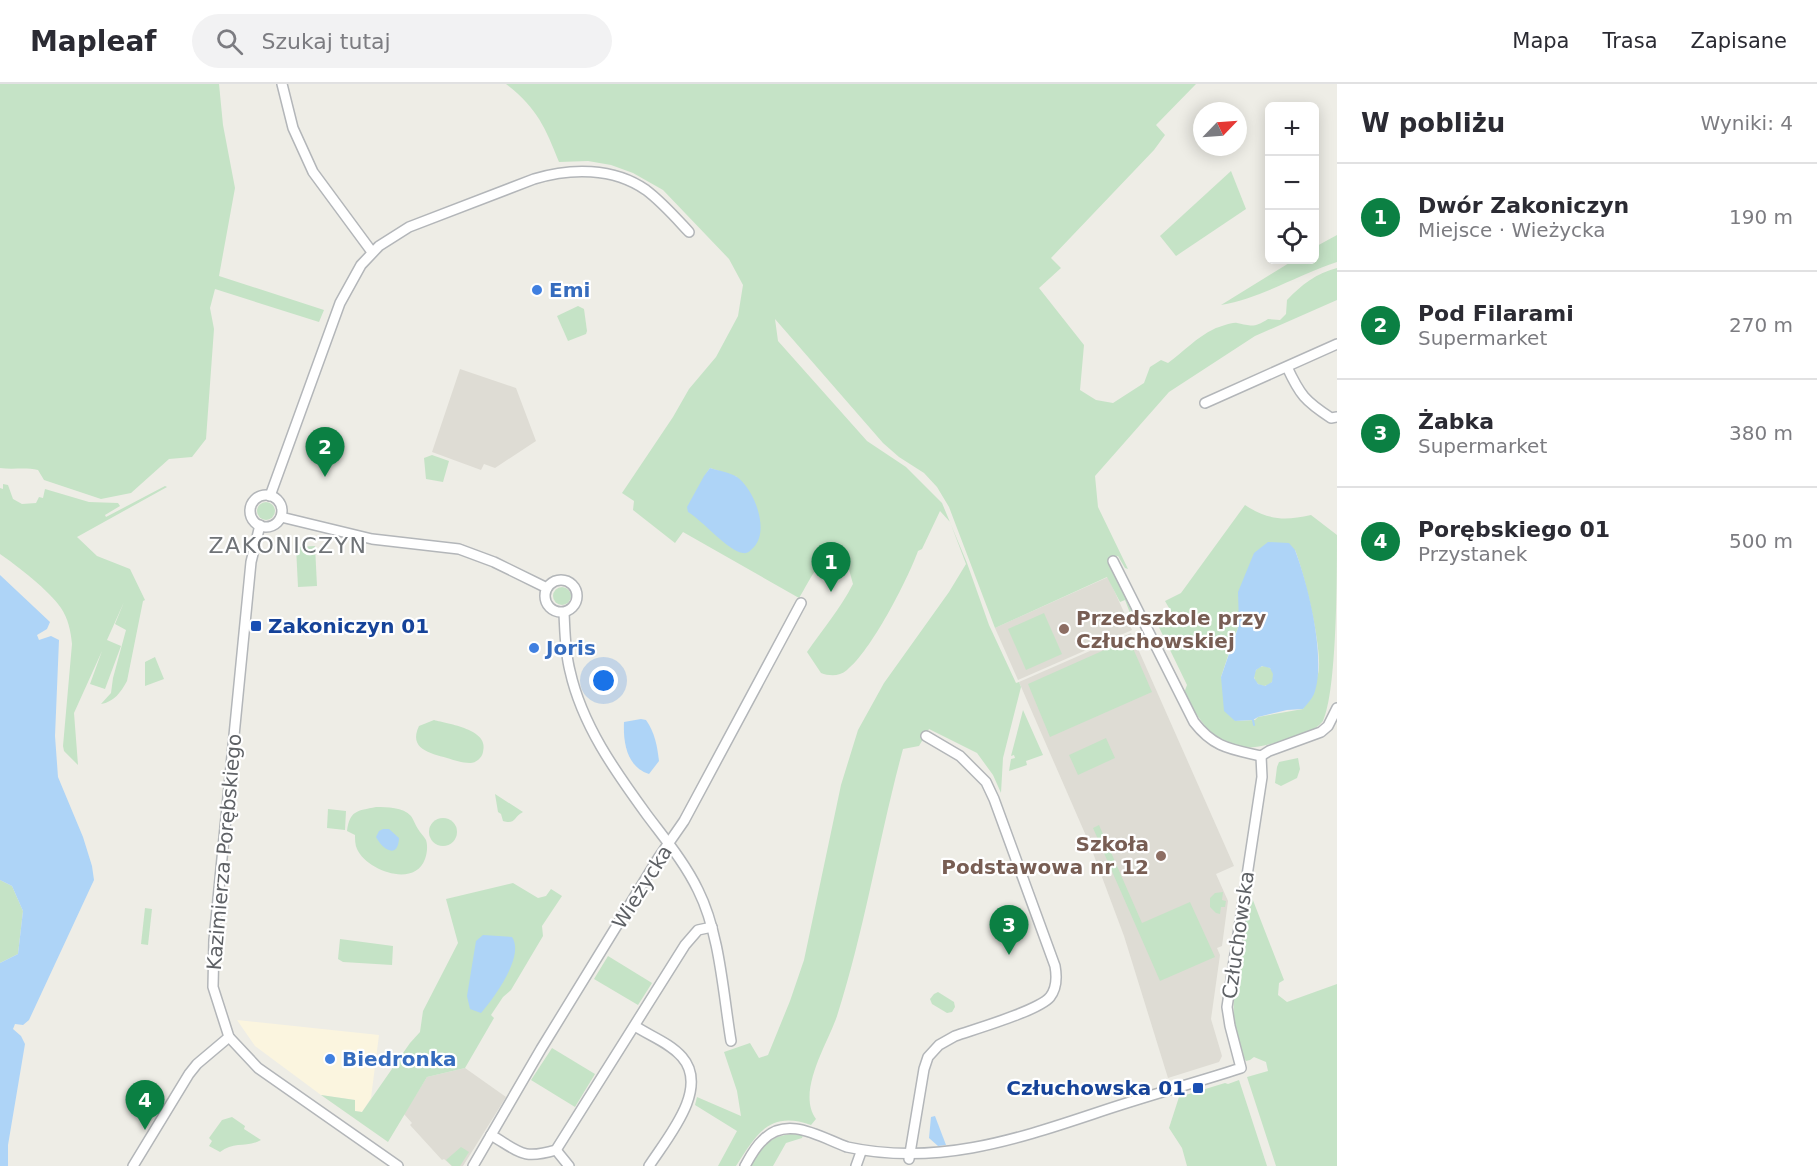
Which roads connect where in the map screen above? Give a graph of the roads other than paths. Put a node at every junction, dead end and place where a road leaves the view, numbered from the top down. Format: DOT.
graph roads {
  1 [pos="282,84"];
  2 [pos="689,232"];
  3 [pos="372,252"];
  4 [pos="1337,344"];
  5 [pos="1287,367"];
  6 [pos="1205,403"];
  7 [pos="1334,418"];
  8 [pos="270,496"];
  9 [pos="281,517"];
  10 [pos="260,525"];
  11 [pos="1113,561"];
  12 [pos="547,588"];
  13 [pos="801,603"];
  14 [pos="564,612"];
  15 [pos="1337,708"];
  16 [pos="926,736"];
  17 [pos="1261,756"];
  18 [pos="669,844"];
  19 [pos="712,927"];
  20 [pos="635,1026"];
  21 [pos="229,1037"];
  22 [pos="731,1041"];
  23 [pos="491,1135"];
  24 [pos="556,1150"];
  25 [pos="861,1152"];
  26 [pos="909,1159"];
  27 [pos="134,1166"];
  28 [pos="398,1166"];
  29 [pos="473,1166"];
  30 [pos="569,1166"];
  31 [pos="649,1166"];
  32 [pos="745,1166"];
  33 [pos="856,1166"];
  1 -- 3 [label="street"];
  2 -- 3 [label="street, Kazimierza Porębskiego"];
  3 -- 8 [label="street, Kazimierza Porębskiego"];
  4 -- 5 [label="street"];
  5 -- 6 [label="street"];
  5 -- 7 [label="street"];
  8 -- 9 [label="street"];
  8 -- 10 [label="street, Kazimierza Porębskiego"];
  9 -- 10 [label="street"];
  9 -- 12 [label="street"];
  10 -- 21 [label="street, Kazimierza Porębskiego"];
  11 -- 17 [label="street"];
  12 -- 14 [label="street"];
  12 -- 14 [label="street"];
  13 -- 18 [label="street, Wieżycka"];
  14 -- 18 [label="street"];
  15 -- 17 [label="street"];
  16 -- 26 [label="street"];
  17 -- 26 [label="street, Człuchowska"];
  18 -- 19 [label="street"];
  18 -- 23 [label="street, Wieżycka"];
  19 -- 20 [label="street"];
  19 -- 22 [label="street"];
  20 -- 24 [label="street"];
  20 -- 31 [label="street"];
  21 -- 27 [label="street"];
  21 -- 28 [label="street, Kazimierza Porębskiego"];
  23 -- 24 [label="street"];
  23 -- 29 [label="street, Wieżycka"];
  24 -- 30 [label="street"];
  25 -- 26 [label="street, Człuchowska"];
  25 -- 32 [label="street, Człuchowska"];
  25 -- 33 [label="street"];
}
